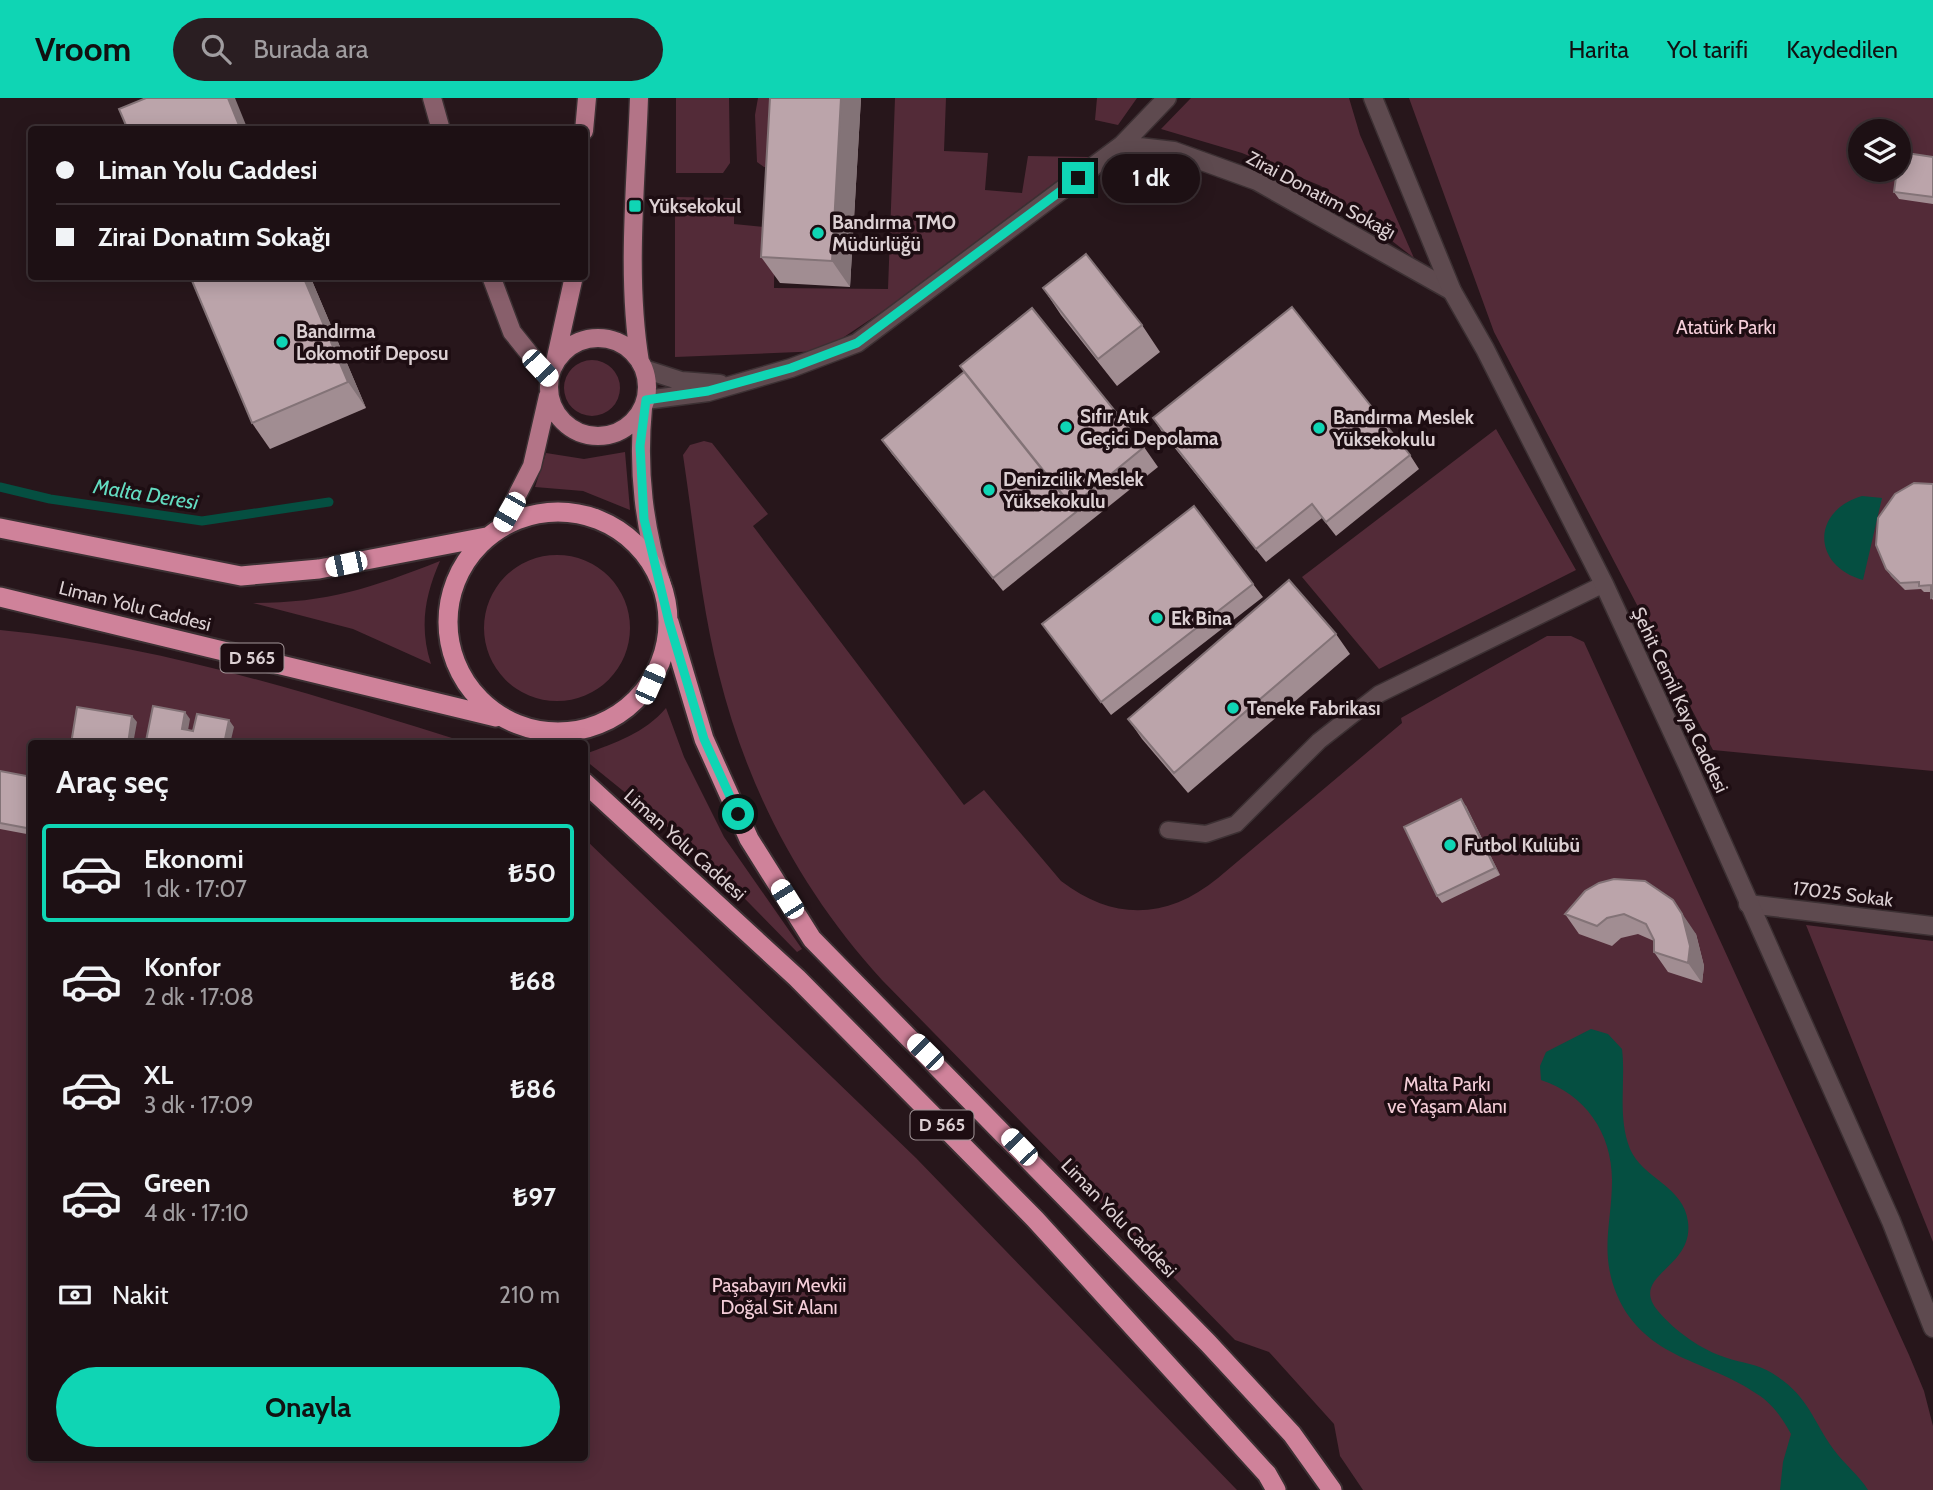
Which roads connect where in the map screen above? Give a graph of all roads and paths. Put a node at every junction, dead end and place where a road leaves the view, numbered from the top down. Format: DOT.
graph roads {
  1 [pos="432,98"];
  2 [pos="587,98"];
  3 [pos="639,98"];
  4 [pos="1167,98"];
  5 [pos="1373,98"];
  6 [pos="441,126"];
  7 [pos="584,126"];
  8 [pos="1122,145"];
  9 [pos="492,280"];
  10 [pos="573,280"];
  11 [pos="1452,291"];
  12 [pos="642,366"];
  13 [pos="551,376"];
  14 [pos="724,385"];
  15 [pos="645,404"];
  16 [pos="0,527"];
  17 [pos="493,532"];
  18 [pos="1604,584"];
  19 [pos="663,589"];
  20 [pos="0,597"];
  21 [pos="669,622"];
  22 [pos="503,719"];
  23 [pos="541,737"];
  24 [pos="588,786"];
  25 [pos="1167,831"];
  26 [pos="1748,904"];
  27 [pos="1933,926"];
  28 [pos="1933,1328"];
  29 [pos="1276,1490"];
  30 [pos="1332,1490"];
  1 -- 6 [label="main road"];
  2 -- 7 [label="main road"];
  3 -- 12 [label="main road"];
  4 -- 8 [label="street"];
  5 -- 11 [label="street, Şehit Cemil Kaya Caddesi"];
  8 -- 11 [label="street, Zirai Donatım Sokağı"];
  8 -- 14 [label="street"];
  9 -- 13 [label="main road"];
  10 -- 13 [label="main road"];
  11 -- 18 [label="street, Şehit Cemil Kaya Caddesi"];
  12 -- 13 [label="main road"];
  12 -- 14 [label="street"];
  12 -- 15 [label="main road"];
  13 -- 15 [label="main road"];
  13 -- 17 [label="main road"];
  14 -- 15 [label="street"];
  15 -- 19 [label="main road"];
  16 -- 17 [label="highway, D 565"];
  17 -- 19 [label="highway, D 565"];
  17 -- 22 [label="highway, D 565"];
  18 -- 25 [label="lane"];
  18 -- 26 [label="street, Şehit Cemil Kaya Caddesi"];
  19 -- 21 [label="highway, D 565"];
  20 -- 22 [label="highway, Liman Yolu Caddesi / D 565"];
  21 -- 23 [label="highway, D 565"];
  21 -- 30 [label="highway, Liman Yolu Caddesi / D 565"];
  22 -- 23 [label="highway, D 565"];
  24 -- 29 [label="highway, Liman Yolu Caddesi / D 565"];
  26 -- 27 [label="street, 17025 Sokak"];
  26 -- 28 [label="street, Şehit Cemil Kaya Caddesi"];
}
